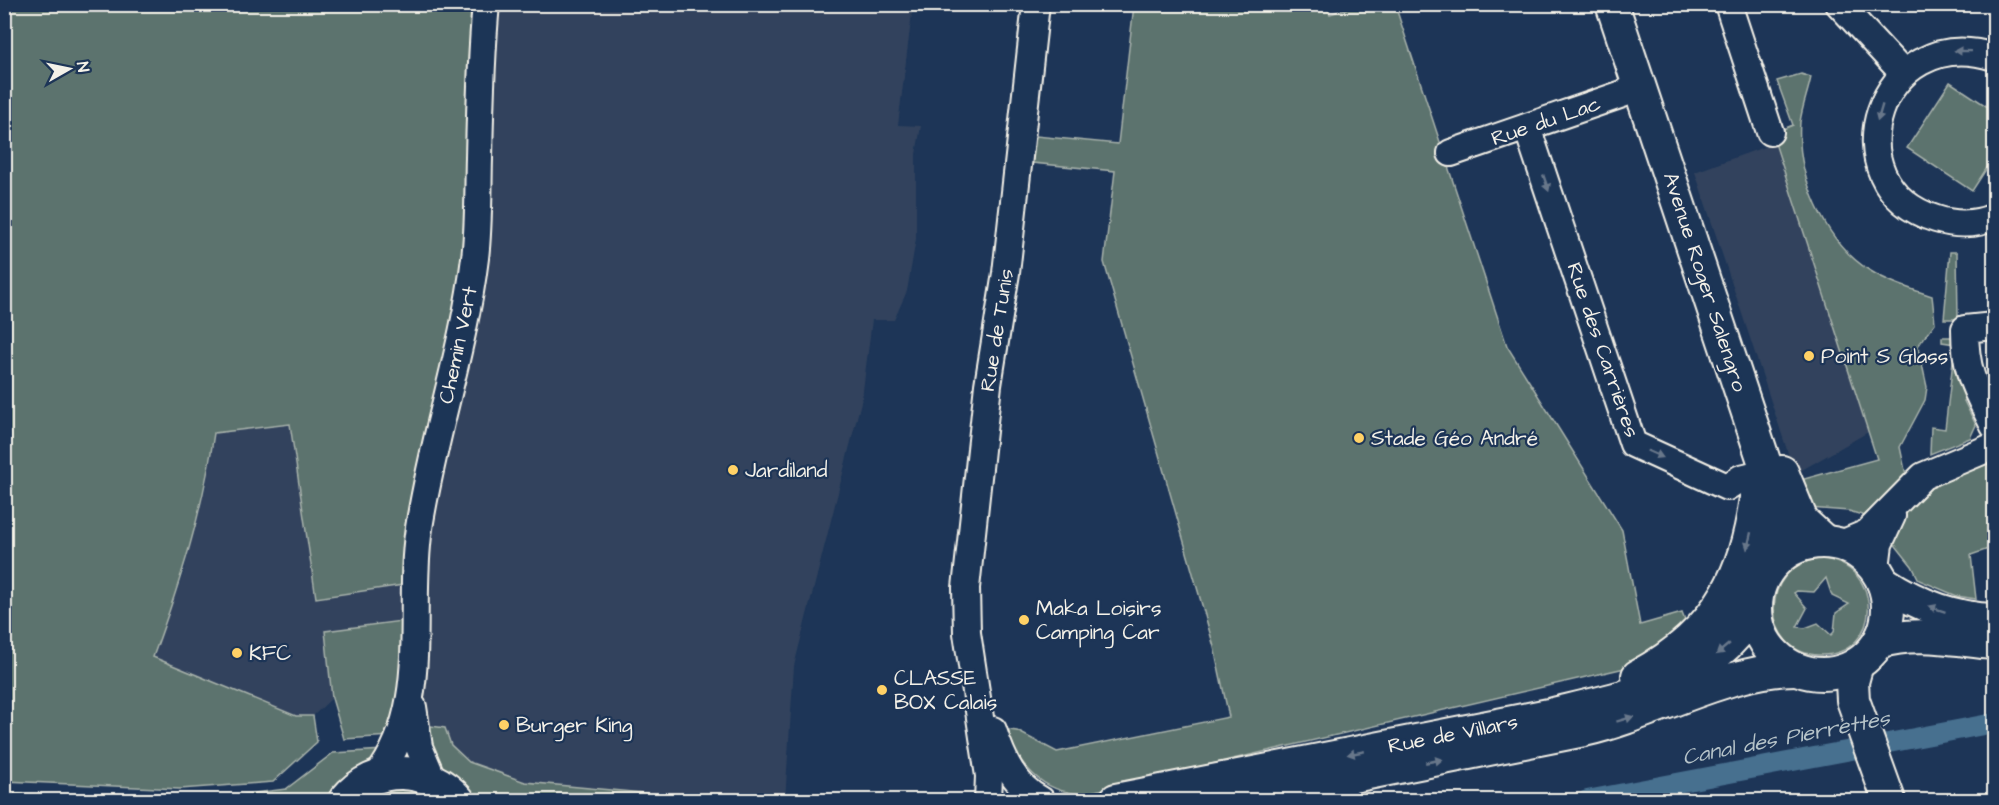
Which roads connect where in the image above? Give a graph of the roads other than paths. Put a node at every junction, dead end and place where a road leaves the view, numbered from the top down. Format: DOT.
graph roads {
  1 [pos="486,4"];
  2 [pos="1036,4"];
  3 [pos="1612,4"];
  4 [pos="1626,4"];
  5 [pos="1728,4"];
  6 [pos="1839,4"];
  7 [pos="1995,57"];
  8 [pos="1903,73"];
  9 [pos="1640,88"];
  10 [pos="1527,127"];
  11 [pos="1770,132"];
  12 [pos="1451,153"];
  13 [pos="1995,217"];
  14 [pos="1995,326"];
  15 [pos="1995,426"];
  16 [pos="1758,441"];
  17 [pos="1995,446"];
  18 [pos="1758,474"];
  19 [pos="1901,496"];
  20 [pos="1833,543"];
  21 [pos="1773,563"];
  22 [pos="1880,575"];
  23 [pos="1756,602"];
  24 [pos="1995,620"];
  25 [pos="1879,642"];
  26 [pos="1995,643"];
  27 [pos="971,655"];
  28 [pos="1857,664"];
  29 [pos="1804,671"];
  30 [pos="412,682"];
  31 [pos="1549,715"];
  32 [pos="1850,719"];
  33 [pos="376,778"];
  34 [pos="433,780"];
  35 [pos="1878,795"];
  36 [pos="345,801"];
  37 [pos="458,801"];
  38 [pos="988,801"];
  39 [pos="1041,801"];
  40 [pos="1116,801"];
  41 [pos="1233,801"];
  1 -- 30 [label="street, Chemin Vert"];
  2 -- 27 [label="street, Rue de Tunis"];
  3 -- 9 [label="main road, Avenue Roger Salengro"];
  4 -- 20 [label="main road, Avenue Roger Salengro"];
  5 -- 11 [label="street"];
  6 -- 8 [label="street"];
  7 -- 8 [label="street, one-way"];
  8 -- 13 [label="street, one-way"];
  9 -- 10 [label="street, Rue du Lac"];
  9 -- 16 [label="main road, Avenue Roger Salengro"];
  10 -- 12 [label="street, Rue du Lac"];
  10 -- 18 [label="street, Rue des Carrières, one-way"];
  14 -- 15 [label="street"];
  16 -- 18 [label="main road"];
  16 -- 21 [label="main road, Avenue Roger Salengro"];
  17 -- 19 [label="street"];
  18 -- 31 [label="main road, one-way"];
  19 -- 20 [label="street"];
  19 -- 22 [label="street"];
  20 -- 21 [label="main road"];
  20 -- 22 [label="main road"];
  21 -- 23 [label="main road"];
  24 -- 22 [label="main road, one-way"];
  22 -- 25 [label="main road"];
  23 -- 29 [label="main road"];
  23 -- 31 [label="main road, Rue de Villars, one-way"];
  25 -- 26 [label="main road"];
  25 -- 28 [label="main road"];
  27 -- 38 [label="street, Rue de Tunis"];
  27 -- 39 [label="street, Rue de Tunis"];
  28 -- 29 [label="main road"];
  28 -- 32 [label="main road"];
  29 -- 32 [label="main road"];
  41 -- 29 [label="main road, Rue de Villars, one-way"];
  30 -- 33 [label="street"];
  30 -- 34 [label="street"];
  31 -- 40 [label="main road, Rue de Villars, one-way"];
  32 -- 35 [label="main road"];
  33 -- 34 [label="main road"];
  33 -- 36 [label="main road"];
  34 -- 37 [label="main road"];
}
